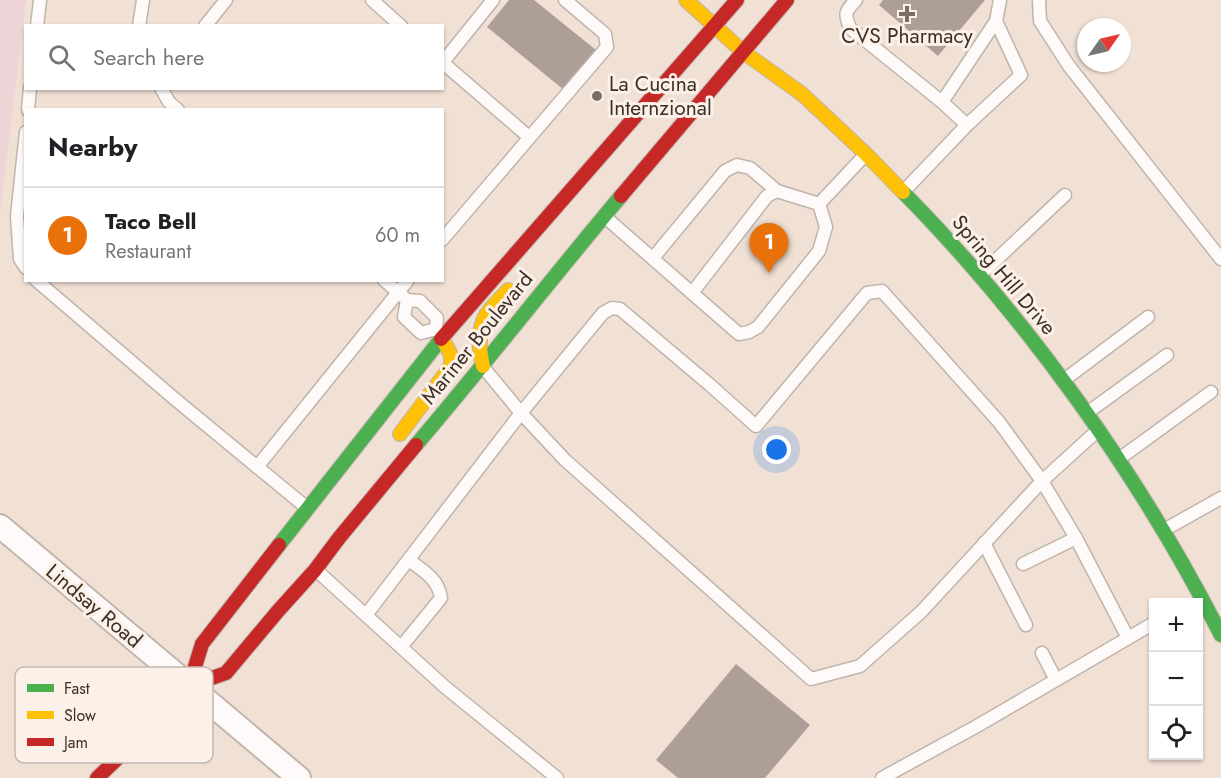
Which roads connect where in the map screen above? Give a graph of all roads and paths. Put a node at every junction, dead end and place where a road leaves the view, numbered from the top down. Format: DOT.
graph roads {
  1 [pos="40,0"];
  2 [pos="226,0"];
  3 [pos="372,0"];
  4 [pos="493,0"];
  5 [pos="565,0"];
  6 [pos="686,0"];
  7 [pos="737,0"];
  8 [pos="787,0"];
  9 [pos="856,0"];
  10 [pos="1000,0"];
  11 [pos="1040,0"];
  12 [pos="145,3"];
  13 [pos="996,21"];
  14 [pos="37,24"];
  15 [pos="140,24"];
  16 [pos="207,24"];
  17 [pos="399,24"];
  18 [pos="714,25"];
  19 [pos="742,51"];
  20 [pos="444,61"];
  21 [pos="444,63"];
  22 [pos="30,90"];
  23 [pos="162,90"];
  24 [pos="942,102"];
  25 [pos="28,108"];
  26 [pos="176,108"];
  27 [pos="967,125"];
  28 [pos="529,137"];
  29 [pos="24,149"];
  30 [pos="866,154"];
  31 [pos="777,191"];
  32 [pos="903,192"];
  33 [pos="1065,195"];
  34 [pos="819,204"];
  35 [pos="603,216"];
  36 [pos="444,238"];
  37 [pos="653,258"];
  38 [pos="1221,259"];
  39 [pos="24,265"];
  40 [pos="519,276"];
  41 [pos="979,276"];
  42 [pos="38,282"];
  43 [pos="386,282"];
  44 [pos="407,282"];
  45 [pos="692,293"];
  46 [pos="403,296"];
  47 [pos="1148,317"];
  48 [pos="439,334"];
  49 [pos="1167,355"];
  50 [pos="483,366"];
  51 [pos="1063,381"];
  52 [pos="1211,392"];
  53 [pos="521,413"];
  54 [pos="1086,414"];
  55 [pos="1098,430"];
  56 [pos="396,440"];
  57 [pos="1118,459"];
  58 [pos="257,467"];
  59 [pos="1042,481"];
  60 [pos="1221,498"];
  61 [pos="307,508"];
  62 [pos="0,526"];
  63 [pos="1163,531"];
  64 [pos="1076,538"];
  65 [pos="984,543"];
  66 [pos="409,560"];
  67 [pos="1023,564"];
  68 [pos="315,570"];
  69 [pos="1195,598"];
  70 [pos="1203,610"];
  71 [pos="366,615"];
  72 [pos="1026,625"];
  73 [pos="1149,626"];
  74 [pos="1221,635"];
  75 [pos="1128,638"];
  76 [pos="401,647"];
  77 [pos="1042,653"];
  78 [pos="167,667"];
  79 [pos="195,667"];
  80 [pos="213,678"];
  81 [pos="1056,680"];
  82 [pos="213,706"];
  83 [pos="113,763"];
  84 [pos="97,778"];
  85 [pos="299,778"];
  86 [pos="557,778"];
  87 [pos="882,778"];
  1 -- 14 [label="lane"];
  2 -- 16 [label="lane"];
  3 -- 17 [label="lane"];
  4 -- 20 [label="lane"];
  5 -- 28 [label="lane"];
  6 -- 18 [label="main road, Spring Hill Drive"];
  7 -- 18 [label="main road, Mariner Boulevard"];
  8 -- 19 [label="main road, Mariner Boulevard"];
  9 -- 24 [label="lane"];
  10 -- 13 [label="lane"];
  11 -- 38 [label="lane"];
  12 -- 15 [label="lane"];
  13 -- 24 [label="lane"];
  13 -- 27 [label="lane"];
  18 -- 19 [label="main road, Spring Hill Drive"];
  18 -- 48 [label="main road, Mariner Boulevard"];
  19 -- 30 [label="main road, Spring Hill Drive"];
  19 -- 35 [label="main road, Mariner Boulevard"];
  21 -- 28 [label="lane"];
  22 -- 25 [label="lane"];
  23 -- 26 [label="lane"];
  24 -- 27 [label="lane"];
  27 -- 32 [label="lane"];
  28 -- 36 [label="lane"];
  29 -- 39 [label="lane"];
  30 -- 32 [label="main road, Spring Hill Drive"];
  30 -- 34 [label="lane"];
  31 -- 34 [label="lane"];
  31 -- 37 [label="lane"];
  31 -- 45 [label="lane"];
  32 -- 41 [label="main road, Spring Hill Drive"];
  33 -- 41 [label="lane"];
  34 -- 45 [label="lane"];
  35 -- 37 [label="lane"];
  35 -- 50 [label="main road, Mariner Boulevard"];
  37 -- 45 [label="lane"];
  40 -- 50 [label="main road"];
  41 -- 51 [label="main road, Spring Hill Drive"];
  42 -- 58 [label="lane"];
  43 -- 46 [label="lane"];
  44 -- 46 [label="lane"];
  46 -- 48 [label="lane"];
  46 -- 48 [label="lane"];
  46 -- 58 [label="lane"];
  47 -- 51 [label="lane"];
  48 -- 56 [label="main road"];
  48 -- 61 [label="main road, Mariner Boulevard"];
  49 -- 54 [label="lane"];
  50 -- 53 [label="lane"];
  50 -- 68 [label="main road, Mariner Boulevard"];
  51 -- 54 [label="main road, Spring Hill Drive"];
  52 -- 57 [label="lane"];
  53 -- 59 [label="lane"];
  53 -- 65 [label="lane"];
  53 -- 66 [label="lane"];
  54 -- 55 [label="main road, Spring Hill Drive"];
  55 -- 57 [label="main road, Spring Hill Drive"];
  55 -- 59 [label="lane"];
  57 -- 63 [label="main road, Spring Hill Drive"];
  58 -- 61 [label="lane"];
  59 -- 64 [label="lane"];
  59 -- 65 [label="lane"];
  60 -- 63 [label="lane"];
  61 -- 79 [label="main road, Mariner Boulevard"];
  62 -- 78 [label="street, Lindsay Road"];
  63 -- 69 [label="main road, Spring Hill Drive"];
  64 -- 67 [label="lane"];
  64 -- 75 [label="lane"];
  65 -- 72 [label="lane"];
  66 -- 71 [label="lane"];
  66 -- 76 [label="lane"];
  68 -- 71 [label="lane"];
  68 -- 80 [label="main road, Mariner Boulevard"];
  70 -- 74 [label="main road, Spring Hill Drive"];
  71 -- 76 [label="lane"];
  73 -- 75 [label="lane"];
  75 -- 81 [label="lane"];
  76 -- 86 [label="lane"];
  77 -- 81 [label="lane"];
  81 -- 87 [label="lane"];
  82 -- 85 [label="street, Lindsay Road"];
  83 -- 84 [label="main road, Mariner Boulevard"];
}
